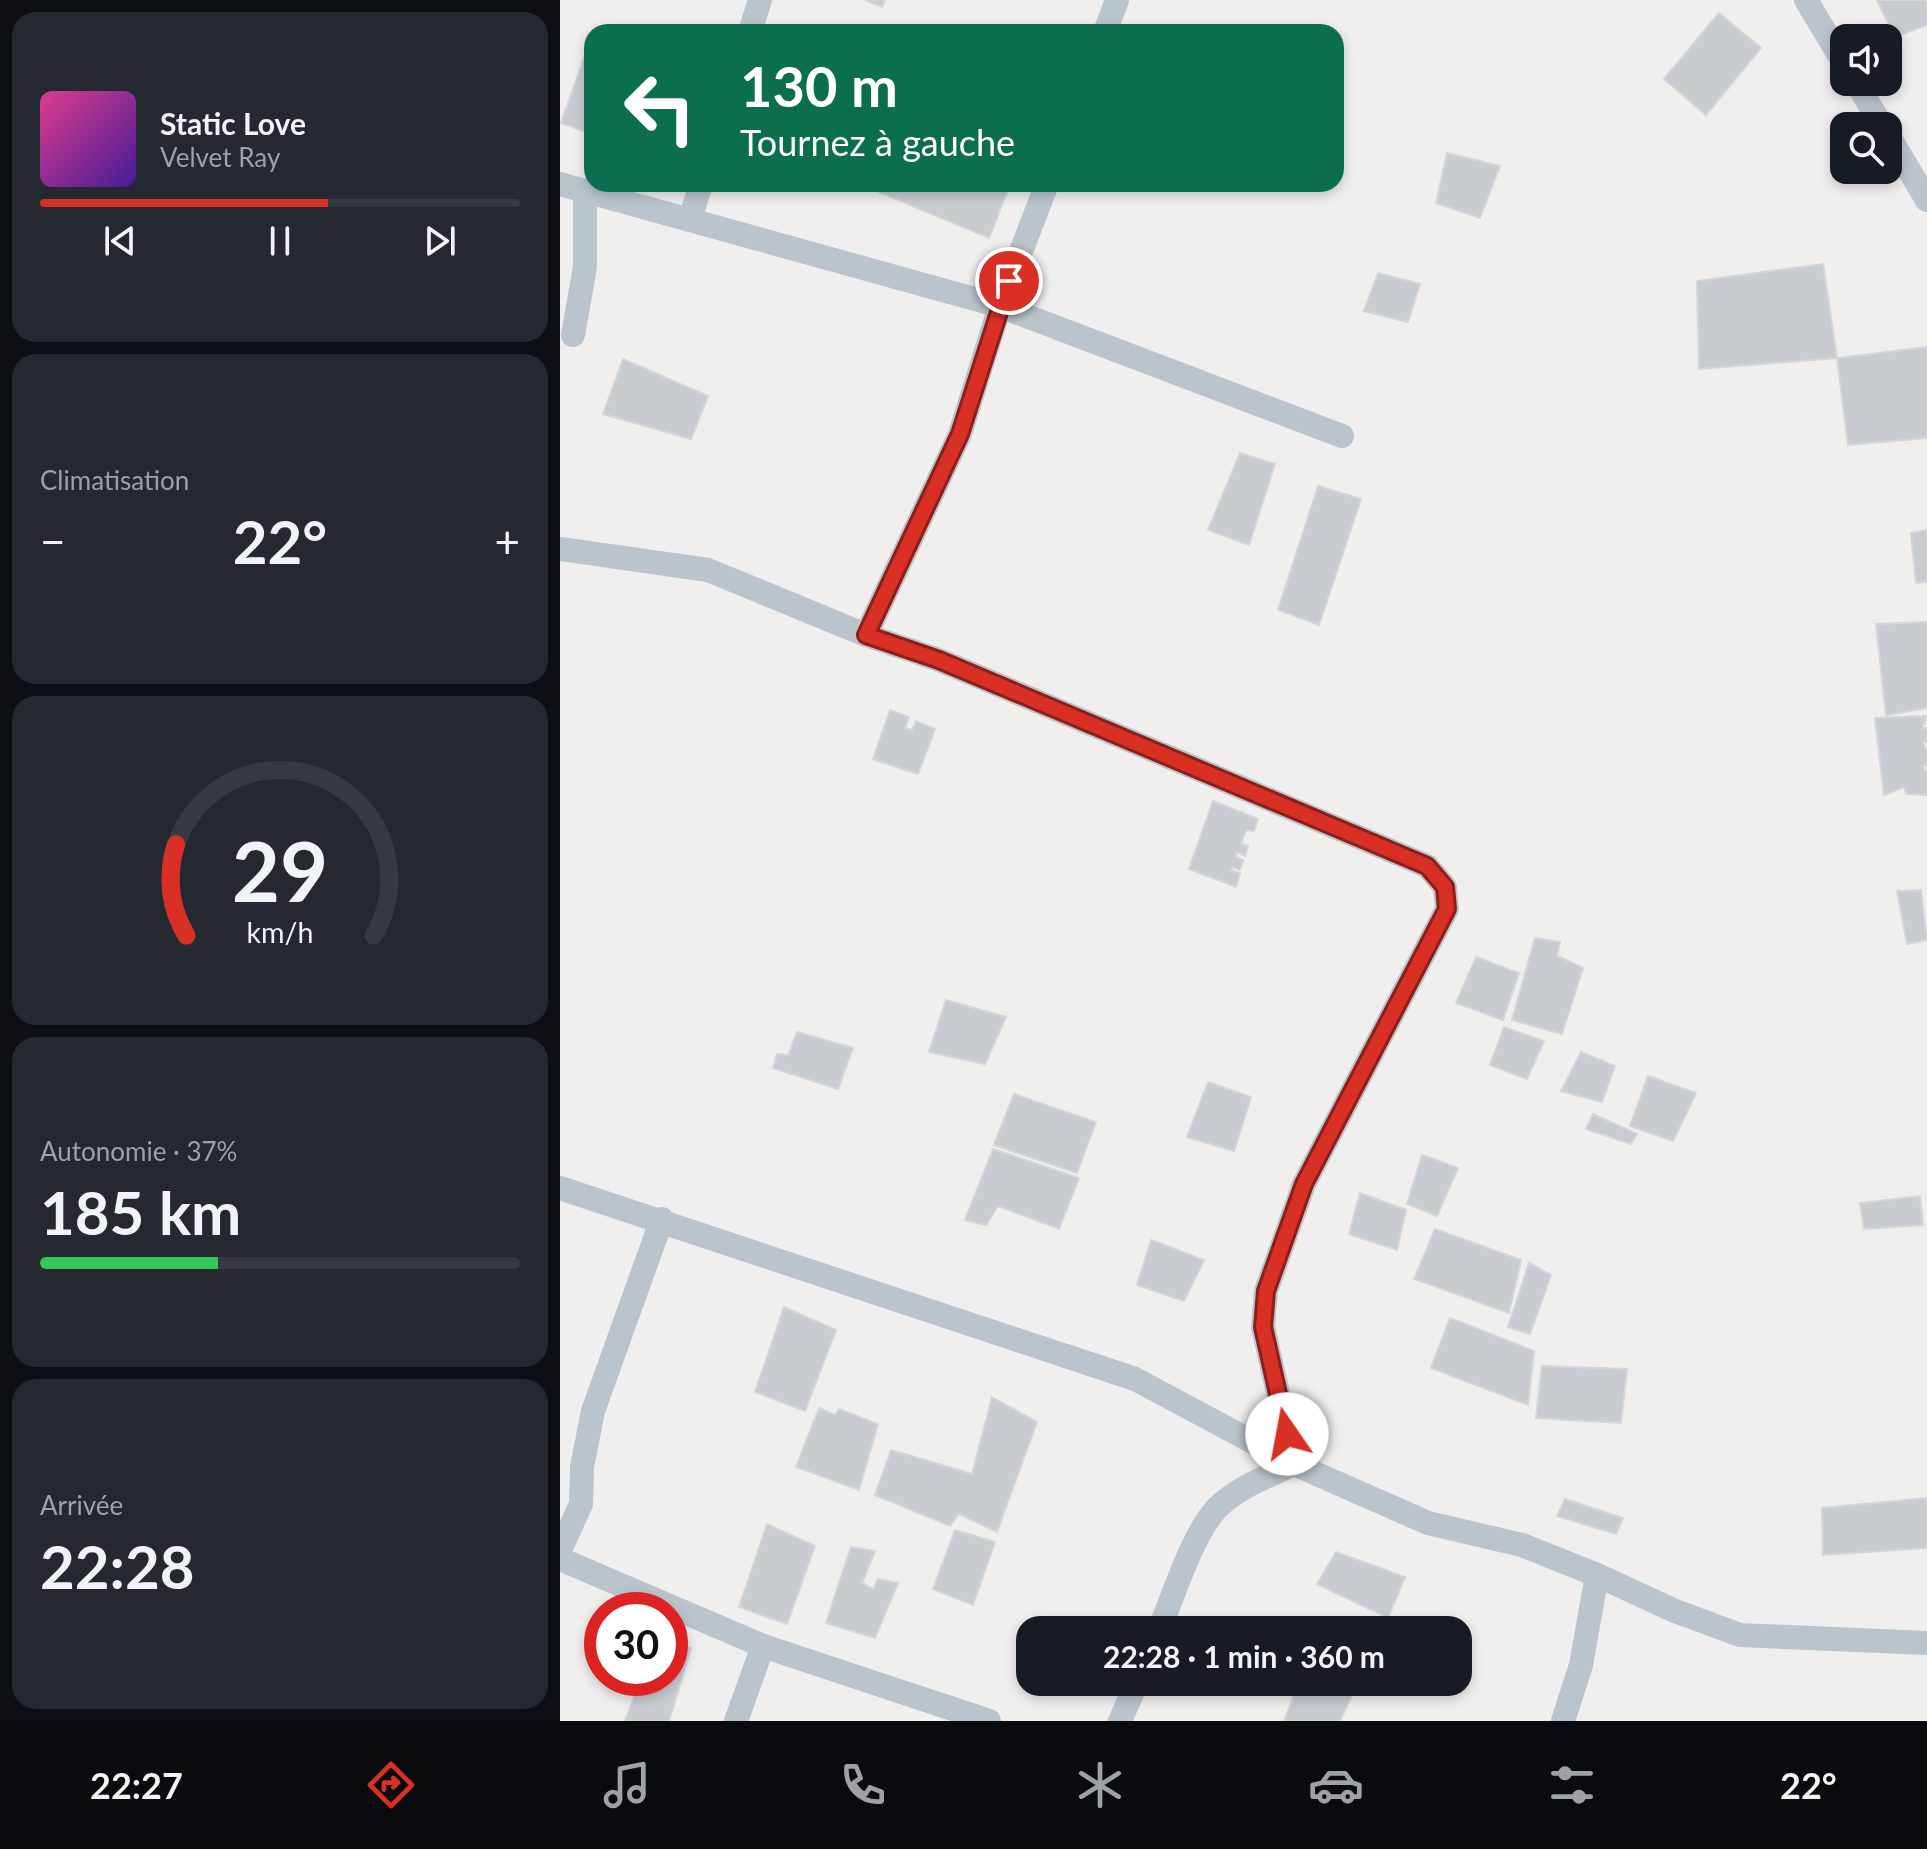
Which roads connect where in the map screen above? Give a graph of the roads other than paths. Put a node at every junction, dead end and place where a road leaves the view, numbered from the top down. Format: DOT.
graph roads {
  1 [pos="760,0"];
  2 [pos="1117,0"];
  3 [pos="1806,0"];
  4 [pos="752,24"];
  5 [pos="1108,24"];
  6 [pos="1830,40"];
  7 [pos="1902,156"];
  8 [pos="560,184"];
  9 [pos="1924,189"];
  10 [pos="584,192"];
  11 [pos="585,192"];
  12 [pos="698,192"];
  13 [pos="1044,192"];
  14 [pos="690,219"];
  15 [pos="1000,306"];
  16 [pos="573,335"];
  17 [pos="1342,436"];
  18 [pos="560,549"];
  19 [pos="866,635"];
  20 [pos="560,1188"];
  21 [pos="662,1219"];
  22 [pos="1294,1464"];
  23 [pos="560,1550"];
  24 [pos="560,1559"];
  25 [pos="1597,1575"];
  26 [pos="1165,1616"];
  27 [pos="1927,1643"];
  28 [pos="763,1646"];
  29 [pos="1131,1696"];
  30 [pos="736,1721"];
  31 [pos="989,1721"];
  32 [pos="1120,1721"];
  33 [pos="1563,1721"];
  1 -- 4 [label="street"];
  2 -- 5 [label="street"];
  3 -- 6 [label="street"];
  7 -- 9 [label="street"];
  8 -- 10 [label="street"];
  11 -- 14 [label="street"];
  11 -- 16 [label="street"];
  12 -- 14 [label="street"];
  13 -- 15 [label="street"];
  14 -- 15 [label="street"];
  15 -- 17 [label="street"];
  15 -- 19 [label="street"];
  18 -- 19 [label="street"];
  19 -- 22 [label="street"];
  20 -- 21 [label="street"];
  21 -- 22 [label="street"];
  21 -- 23 [label="street"];
  22 -- 25 [label="street"];
  22 -- 26 [label="street"];
  24 -- 28 [label="street"];
  25 -- 27 [label="street"];
  25 -- 33 [label="street"];
  28 -- 30 [label="street"];
  28 -- 31 [label="street"];
  29 -- 32 [label="street"];
}
